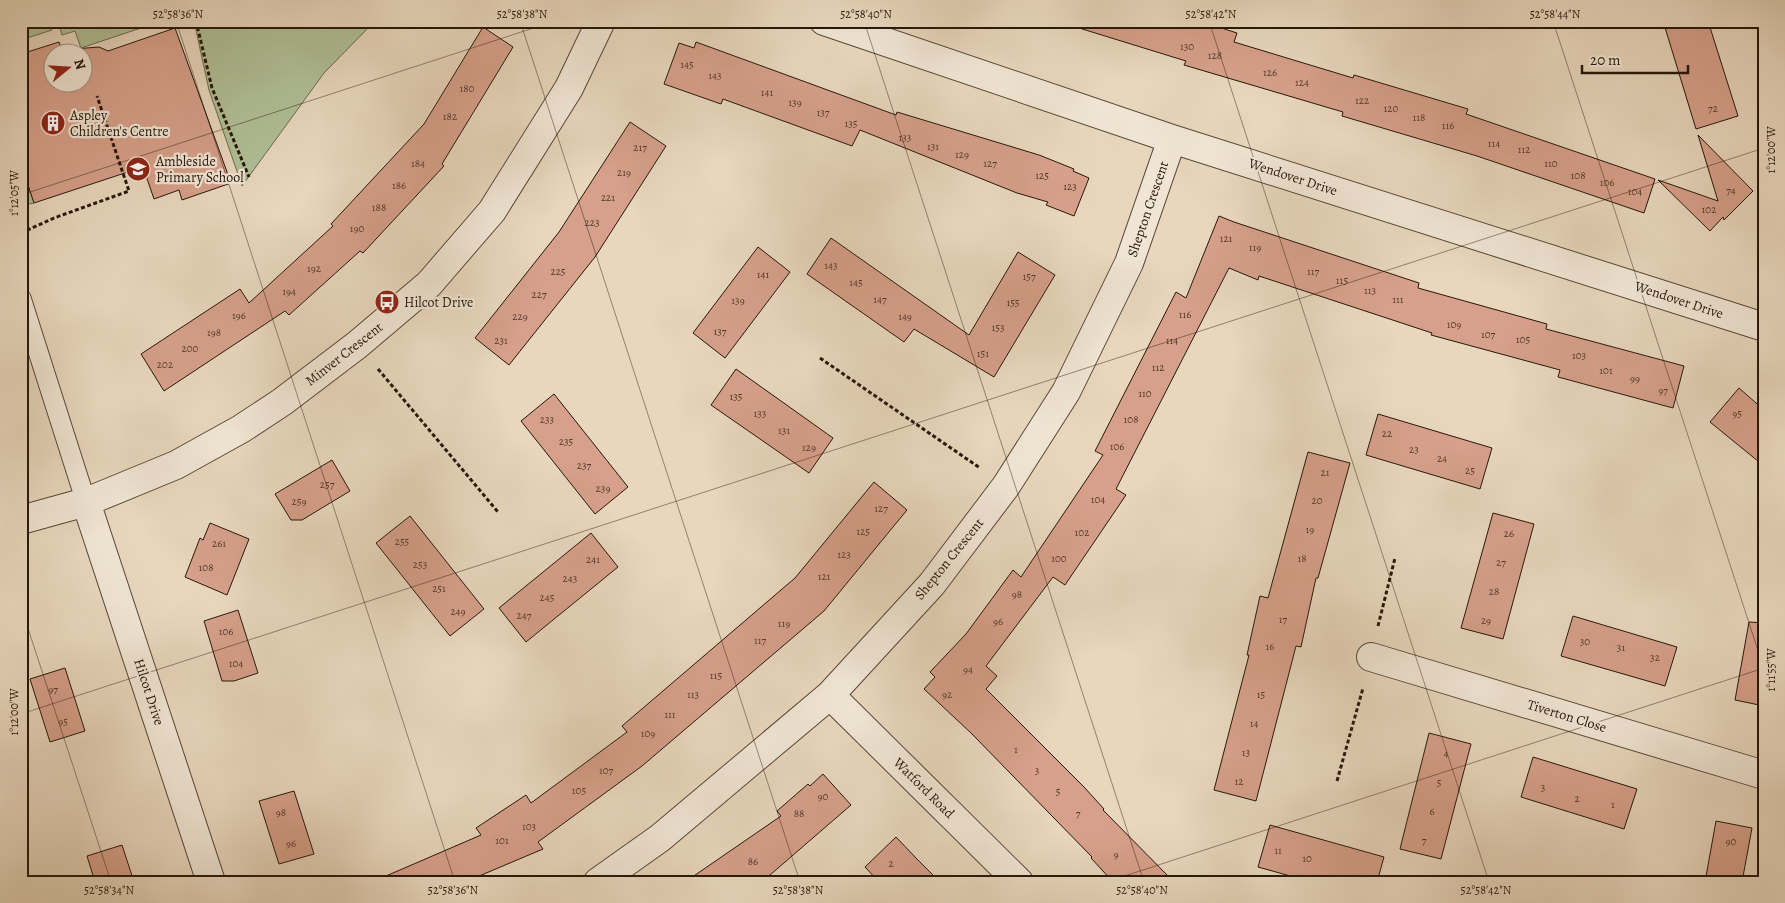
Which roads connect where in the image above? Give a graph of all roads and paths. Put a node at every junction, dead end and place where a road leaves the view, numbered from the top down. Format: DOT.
graph roads {
  1 [pos="196,21"];
  2 [pos="601,21"];
  3 [pos="824,21"];
  4 [pos="97,96"];
  5 [pos="1172,139"];
  6 [pos="249,177"];
  7 [pos="21,233"];
  8 [pos="21,298"];
  9 [pos="1764,327"];
  10 [pos="357,346"];
  11 [pos="820,358"];
  12 [pos="1006,486"];
  13 [pos="86,502"];
  14 [pos="498,512"];
  15 [pos="21,520"];
  16 [pos="1371,657"];
  17 [pos="830,695"];
  18 [pos="1764,775"];
  19 [pos="211,882"];
  20 [pos="598,882"];
  21 [pos="1019,882"];
  1 -- 6 [label="path"];
  2 -- 10 [label="street, Minver Crescent"];
  3 -- 5 [label="street, Wendover Drive"];
  4 -- 7 [label="path"];
  5 -- 9 [label="street, Wendover Drive"];
  5 -- 12 [label="street, Shepton Crescent"];
  8 -- 13 [label="lane"];
  10 -- 13 [label="street, Minver Crescent"];
  10 -- 14 [label="path"];
  11 -- 12 [label="path"];
  12 -- 17 [label="street, Shepton Crescent"];
  13 -- 15 [label="street, Minver Crescent"];
  13 -- 19 [label="street, Hilcot Drive"];
  16 -- 18 [label="street, Tiverton Close"];
  17 -- 20 [label="street, Shepton Crescent"];
  17 -- 21 [label="street, Watford Road"];
}
